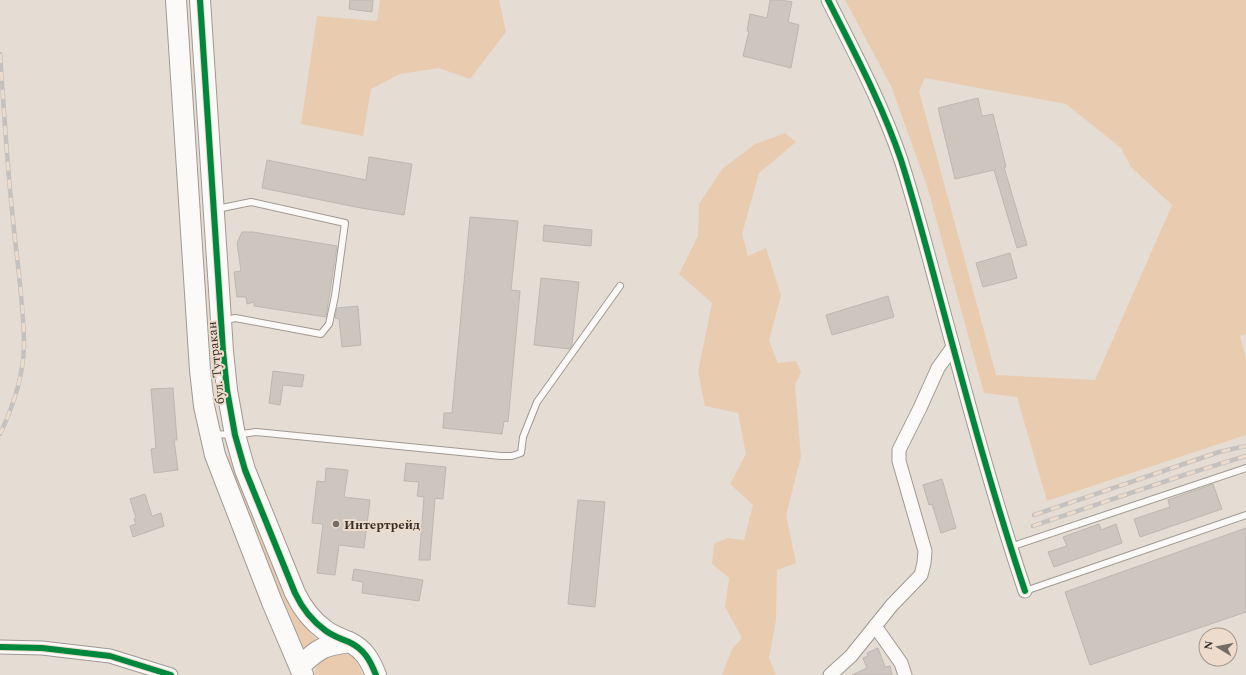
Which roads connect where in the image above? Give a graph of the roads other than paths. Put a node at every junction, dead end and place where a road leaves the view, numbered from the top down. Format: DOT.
graph roads {
  1 [pos="176,0"];
  2 [pos="200,0"];
  3 [pos="828,0"];
  4 [pos="214,209"];
  5 [pos="620,286"];
  6 [pos="221,322"];
  7 [pos="953,347"];
  8 [pos="210,433"];
  9 [pos="235,435"];
  10 [pos="1246,468"];
  11 [pos="1246,515"];
  12 [pos="1010,547"];
  13 [pos="1025,591"];
  14 [pos="875,626"];
  15 [pos="349,642"];
  16 [pos="0,647"];
  17 [pos="298,672"];
  18 [pos="171,675"];
  19 [pos="376,675"];
  20 [pos="830,675"];
  21 [pos="905,675"];
  1 -- 8 [label="main road, бул. Тутракан"];
  2 -- 4 [label="main road, бул. Тутракан"];
  3 -- 7 [label="street"];
  4 -- 6 [label="main road, бул. Тутракан"];
  4 -- 6 [label="lane"];
  5 -- 9 [label="lane"];
  6 -- 9 [label="main road, бул. Тутракан"];
  7 -- 12 [label="street"];
  7 -- 14 [label="street"];
  8 -- 9 [label="lane"];
  8 -- 17 [label="main road, бул. Тутракан"];
  9 -- 15 [label="main road, бул. Тутракан"];
  10 -- 12 [label="lane"];
  11 -- 13 [label="lane"];
  12 -- 13 [label="street"];
  14 -- 20 [label="street"];
  14 -- 21 [label="street"];
  15 -- 17 [label="main road"];
  15 -- 19 [label="main road, бул. Тутракан"];
  16 -- 18 [label="street"];
}
